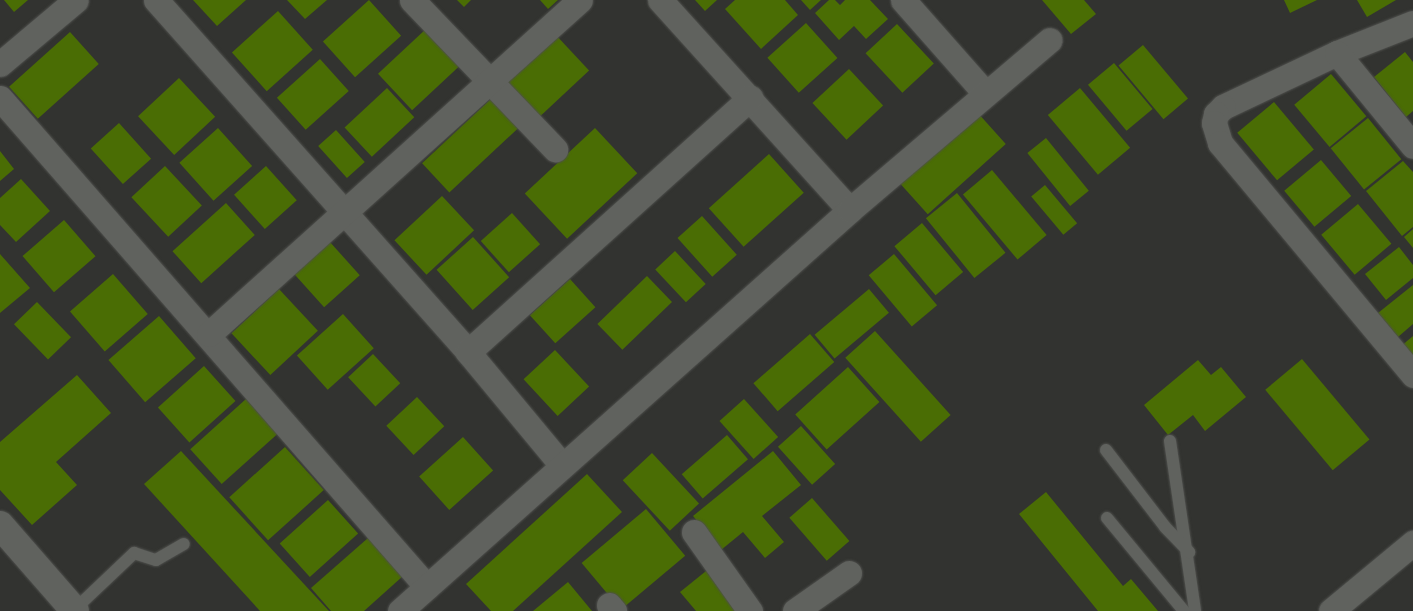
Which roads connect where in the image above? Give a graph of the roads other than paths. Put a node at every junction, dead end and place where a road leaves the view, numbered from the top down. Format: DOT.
graph roads {
  1 [pos="76,0"];
  2 [pos="156,0"];
  3 [pos="412,0"];
  4 [pos="580,0"];
  5 [pos="660,0"];
  6 [pos="903,0"];
  7 [pos="1413,23"];
  8 [pos="1050,40"];
  9 [pos="1337,53"];
  10 [pos="0,64"];
  11 [pos="486,81"];
  12 [pos="985,93"];
  13 [pos="0,98"];
  14 [pos="750,98"];
  15 [pos="1413,146"];
  16 [pos="555,149"];
  17 [pos="850,210"];
  18 [pos="344,212"];
  19 [pos="209,334"];
  20 [pos="468,352"];
  21 [pos="1413,375"];
  22 [pos="1170,441"];
  23 [pos="1106,450"];
  24 [pos="562,464"];
  25 [pos="1107,518"];
  26 [pos="0,525"];
  27 [pos="694,532"];
  28 [pos="1413,543"];
  29 [pos="184,544"];
  30 [pos="1188,552"];
  31 [pos="849,573"];
  32 [pos="426,587"];
  33 [pos="74,610"];
  34 [pos="400,611"];
  35 [pos="750,611"];
  36 [pos="795,611"];
  37 [pos="1184,611"];
  38 [pos="1195,611"];
  39 [pos="1331,611"];
  1 -- 10 [label="street"];
  2 -- 18 [label="street"];
  3 -- 11 [label="street"];
  4 -- 11 [label="street"];
  5 -- 14 [label="street"];
  6 -- 12 [label="street"];
  7 -- 9 [label="street"];
  8 -- 12 [label="street"];
  9 -- 15 [label="street"];
  9 -- 21 [label="street"];
  11 -- 16 [label="street"];
  11 -- 18 [label="street"];
  12 -- 17 [label="street"];
  13 -- 19 [label="street"];
  14 -- 17 [label="street"];
  14 -- 20 [label="street"];
  17 -- 24 [label="street"];
  18 -- 19 [label="street"];
  18 -- 20 [label="street"];
  19 -- 32 [label="street"];
  20 -- 24 [label="street"];
  22 -- 30 [label="lane"];
  23 -- 30 [label="lane"];
  24 -- 32 [label="street"];
  25 -- 37 [label="lane"];
  26 -- 33 [label="street"];
  27 -- 35 [label="street"];
  28 -- 39 [label="street"];
  29 -- 33 [label="lane"];
  30 -- 38 [label="lane"];
  31 -- 36 [label="street"];
  32 -- 34 [label="street"];
}
